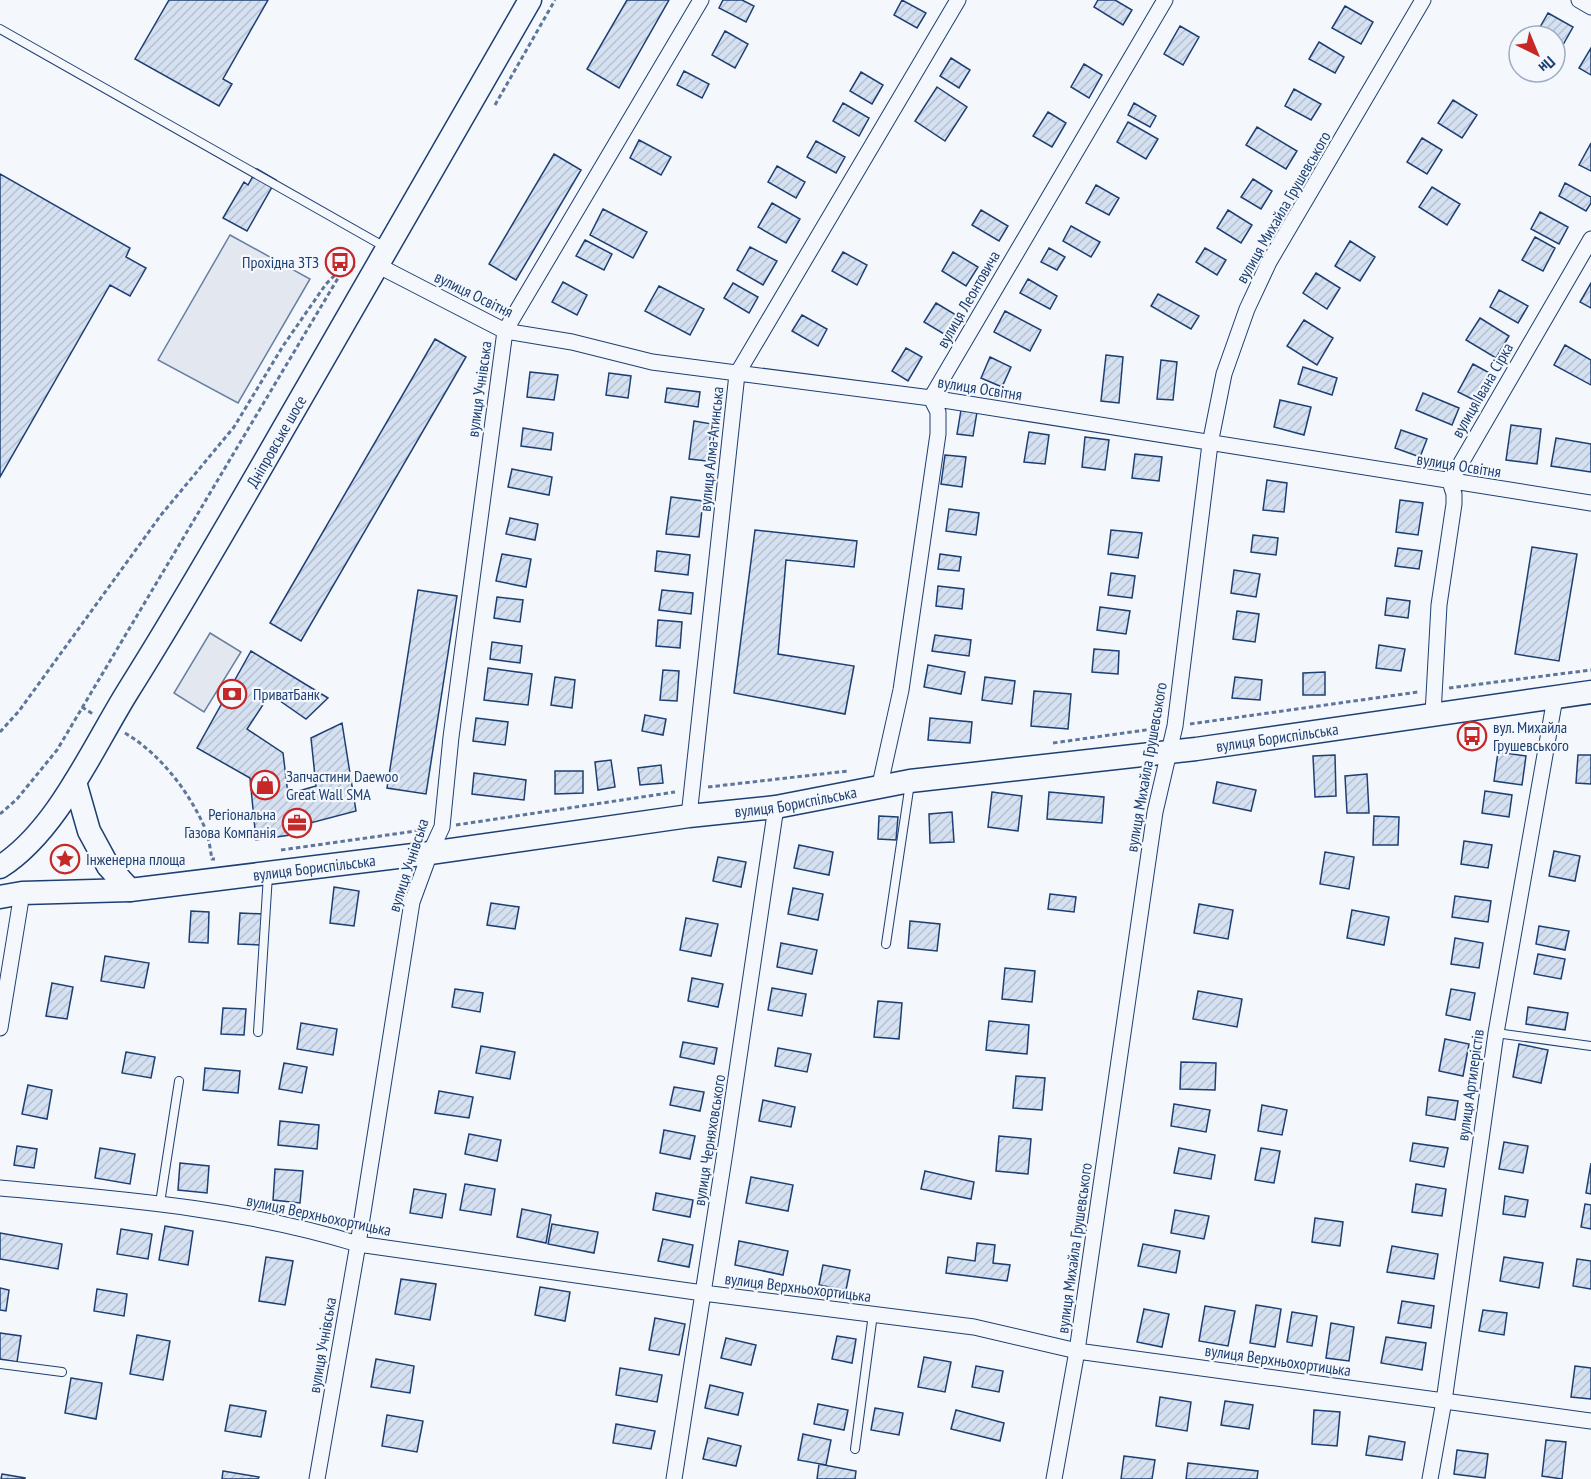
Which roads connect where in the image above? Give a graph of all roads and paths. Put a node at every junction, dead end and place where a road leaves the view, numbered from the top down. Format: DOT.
graph roads {
  1 [pos="530,0"];
  2 [pos="701,0"];
  3 [pos="958,0"];
  4 [pos="1165,0"];
  5 [pos="1423,0"];
  6 [pos="1579,0"];
  7 [pos="1591,7"];
  8 [pos="0,29"];
  9 [pos="1591,239"];
  10 [pos="347,263"];
  11 [pos="378,263"];
  12 [pos="505,331"];
  13 [pos="738,374"];
  14 [pos="931,398"];
  15 [pos="1210,444"];
  16 [pos="1450,482"];
  17 [pos="1591,503"];
  18 [pos="1591,670"];
  19 [pos="1434,690"];
  20 [pos="1591,693"];
  21 [pos="1556,698"];
  22 [pos="82,707"];
  23 [pos="1432,714"];
  24 [pos="108,723"];
  25 [pos="1175,726"];
  26 [pos="0,732"];
  27 [pos="1047,744"];
  28 [pos="1169,751"];
  29 [pos="850,771"];
  30 [pos="910,781"];
  31 [pos="75,782"];
  32 [pos="691,789"];
  33 [pos="879,789"];
  34 [pos="776,807"];
  35 [pos="0,814"];
  36 [pos="688,816"];
  37 [pos="442,827"];
  38 [pos="281,850"];
  39 [pos="430,853"];
  40 [pos="224,858"];
  41 [pos="0,867"];
  42 [pos="268,873"];
  43 [pos="130,890"];
  44 [pos="11,895"];
  45 [pos="886,944"];
  46 [pos="0,1028"];
  47 [pos="258,1032"];
  48 [pos="1496,1033"];
  49 [pos="1591,1046"];
  50 [pos="179,1081"];
  51 [pos="0,1188"];
  52 [pos="160,1203"];
  53 [pos="358,1244"];
  54 [pos="703,1293"];
  55 [pos="873,1314"];
  56 [pos="1077,1351"];
  57 [pos="0,1364"];
  58 [pos="62,1372"];
  59 [pos="1443,1401"];
  60 [pos="1591,1421"];
  61 [pos="855,1449"];
  62 [pos="317,1479"];
  63 [pos="674,1479"];
  64 [pos="1054,1479"];
  65 [pos="1430,1479"];
  1 -- 11 [label="main road, Дніпровське шосе"];
  2 -- 12 [label="street"];
  3 -- 13 [label="street, вулиця Алма-Атинська"];
  4 -- 14 [label="street, вулиця Леонтовича"];
  5 -- 15 [label="street, вулиця Михайла Грушевського"];
  6 -- 7 [label="street"];
  8 -- 11 [label="lane"];
  9 -- 16 [label="street, вулиця Івана Сірка"];
  10 -- 11 [label="path"];
  10 -- 22 [label="path"];
  10 -- 26 [label="path"];
  11 -- 12 [label="street, вулиця Освітня"];
  11 -- 24 [label="main road, Дніпровське шосе"];
  12 -- 13 [label="street, вулиця Освітня"];
  12 -- 37 [label="street, вулиця Учнівська"];
  13 -- 14 [label="street, вулиця Освітня"];
  13 -- 32 [label="street, вулиця Алма-Атинська"];
  14 -- 15 [label="street, вулиця Освітня"];
  14 -- 33 [label="street"];
  15 -- 16 [label="street, вулиця Освітня"];
  15 -- 25 [label="street, вулиця Михайла Грушевського"];
  16 -- 17 [label="street, вулиця Освітня"];
  16 -- 19 [label="street"];
  18 -- 19 [label="path"];
  19 -- 23 [label="street"];
  19 -- 25 [label="path"];
  20 -- 21 [label="main road, вулиця Бориспільська"];
  21 -- 23 [label="main road, вулиця Бориспільська"];
  21 -- 48 [label="street, вулиця Артилерістів"];
  22 -- 24 [label="path"];
  22 -- 35 [label="path"];
  23 -- 28 [label="main road, вулиця Бориспільська"];
  24 -- 31 [label="main road, Дніпровське шосе"];
  24 -- 40 [label="path"];
  25 -- 27 [label="path"];
  25 -- 28 [label="street, вулиця Михайла Грушевського"];
  28 -- 30 [label="main road, вулиця Бориспільська"];
  28 -- 56 [label="street, вулиця Михайла Грушевського"];
  29 -- 32 [label="path"];
  30 -- 33 [label="main road, вулиця Бориспільська"];
  30 -- 45 [label="lane"];
  31 -- 41 [label="main road, Дніпровське шосе"];
  31 -- 43 [label="main road"];
  32 -- 36 [label="street, вулиця Алма-Атинська"];
  32 -- 37 [label="path"];
  33 -- 34 [label="main road, вулиця Бориспільська"];
  34 -- 36 [label="main road, вулиця Бориспільська"];
  34 -- 54 [label="street, вулиця Черняховського"];
  36 -- 39 [label="main road, вулиця Бориспільська"];
  37 -- 38 [label="path"];
  37 -- 39 [label="street, вулиця Учнівська"];
  39 -- 42 [label="main road, вулиця Бориспільська"];
  39 -- 53 [label="street, вулиця Учнівська"];
  42 -- 43 [label="main road, вулиця Бориспільська"];
  42 -- 47 [label="lane"];
  43 -- 44 [label="main road, вулиця Бориспільська"];
  44 -- 46 [label="street"];
  48 -- 49 [label="lane"];
  48 -- 59 [label="street, вулиця Артилерістів"];
  50 -- 52 [label="lane"];
  51 -- 52 [label="street, вулиця Верхньохортицька"];
  52 -- 53 [label="street, вулиця Верхньохортицька"];
  53 -- 54 [label="street, вулиця Верхньохортицька"];
  53 -- 62 [label="street, вулиця Учнівська"];
  54 -- 55 [label="street, вулиця Верхньохортицька"];
  54 -- 63 [label="street, вулиця Черняховського"];
  55 -- 56 [label="street, вулиця Верхньохортицька"];
  55 -- 61 [label="lane"];
  56 -- 59 [label="street, вулиця Верхньохортицька"];
  56 -- 64 [label="street, вулиця Михайла Грушевського"];
  57 -- 58 [label="lane"];
  59 -- 60 [label="street, вулиця Верхньохортицька"];
  59 -- 65 [label="street, вулиця Артилерістів"];
}
